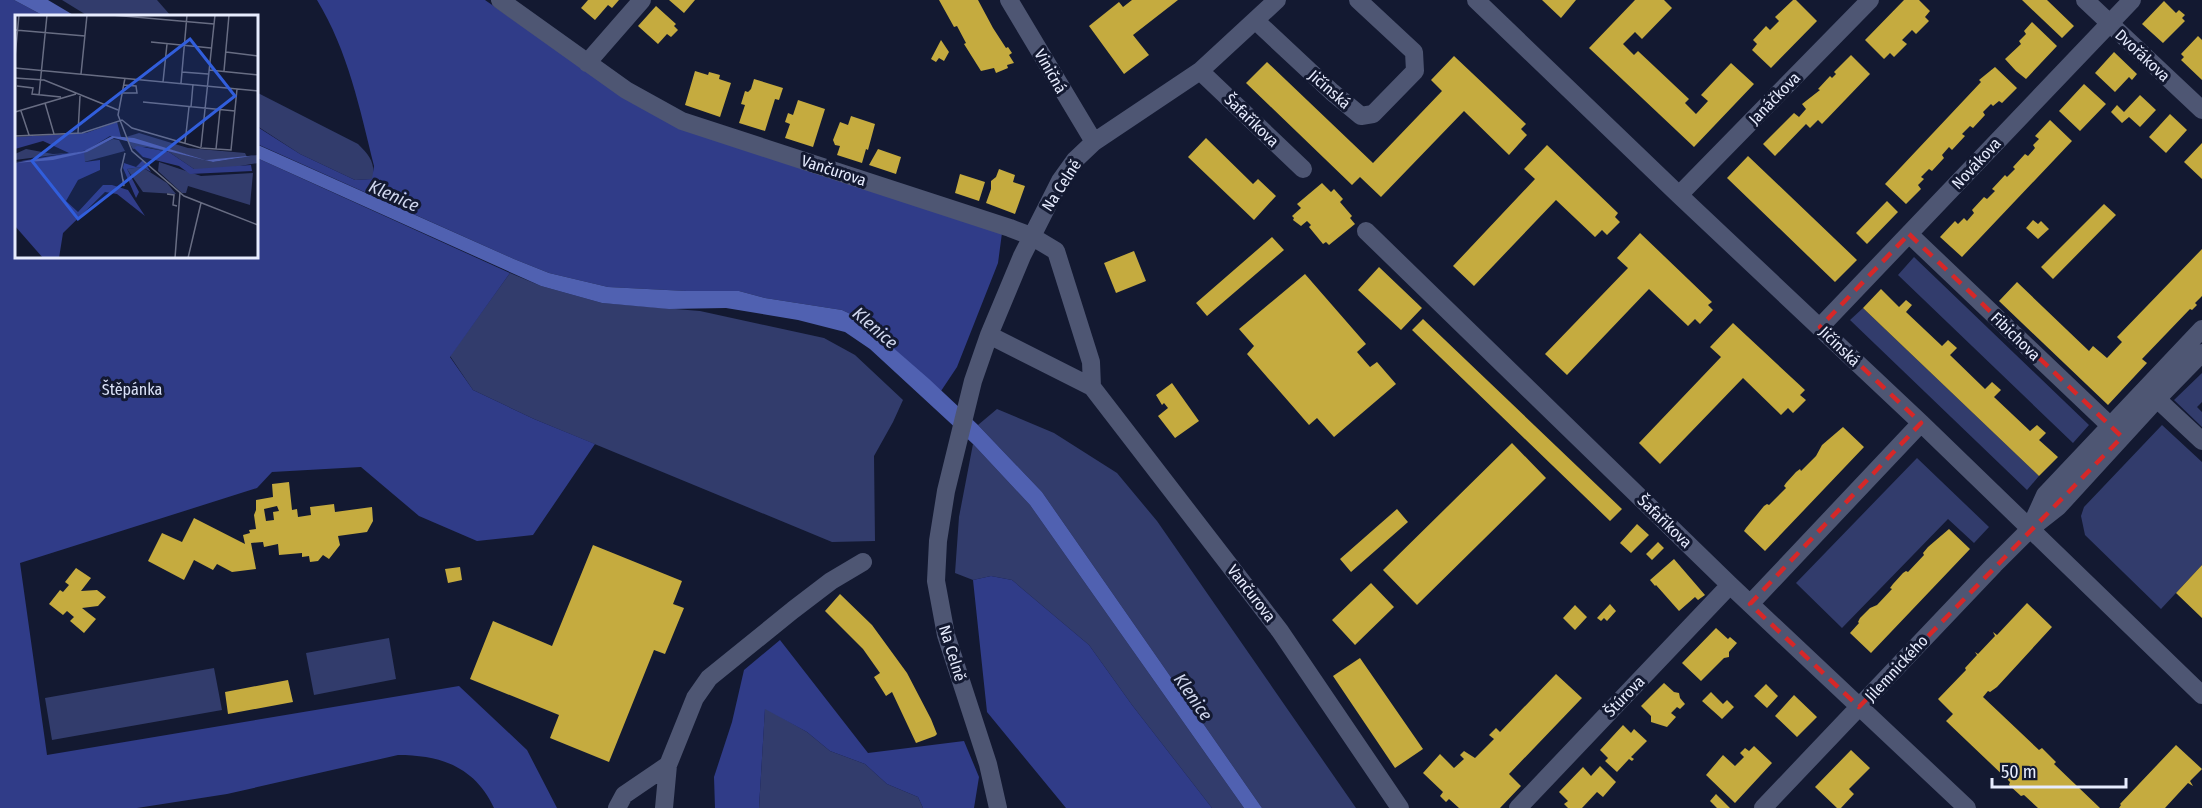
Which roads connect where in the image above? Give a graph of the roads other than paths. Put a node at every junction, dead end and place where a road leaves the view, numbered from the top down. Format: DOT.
graph roads {
  1 [pos="500,0"];
  2 [pos="642,0"];
  3 [pos="1009,0"];
  4 [pos="1277,0"];
  5 [pos="1358,0"];
  6 [pos="1476,0"];
  7 [pos="1870,0"];
  8 [pos="2085,0"];
  9 [pos="2132,0"];
  10 [pos="1256,21"];
  11 [pos="2109,24"];
  12 [pos="587,63"];
  13 [pos="1200,71"];
  14 [pos="2202,110"];
  15 [pos="1094,142"];
  16 [pos="1303,170"];
  17 [pos="1679,195"];
  18 [pos="1366,231"];
  19 [pos="1909,234"];
  20 [pos="1031,236"];
  21 [pos="1820,327"];
  22 [pos="2202,329"];
  23 [pos="989,335"];
  24 [pos="2202,354"];
  25 [pos="1092,387"];
  26 [pos="2157,399"];
  27 [pos="1921,423"];
  28 [pos="2116,432"];
  29 [pos="2202,441"];
  30 [pos="2030,529"];
  31 [pos="863,562"];
  32 [pos="1730,585"];
  33 [pos="1750,604"];
  34 [pos="2202,695"];
  35 [pos="1859,708"];
  36 [pos="668,765"];
  37 [pos="617,808"];
  38 [pos="664,808"];
  39 [pos="998,808"];
  40 [pos="1400,808"];
  41 [pos="1518,808"];
  42 [pos="1763,808"];
  43 [pos="1967,808"];
  1 -- 12 [label="street, Vančurova"];
  2 -- 12 [label="street"];
  3 -- 15 [label="street, Viničná"];
  4 -- 10 [label="street, Na Celně"];
  5 -- 10 [label="street, Jičínská"];
  6 -- 17 [label="street, Jičínská"];
  7 -- 17 [label="street, Janáčkova"];
  8 -- 11 [label="street, Dvořákova"];
  9 -- 11 [label="street, Novákova"];
  10 -- 13 [label="street, Na Celně"];
  11 -- 14 [label="street, Dvořákova"];
  11 -- 19 [label="street, Novákova"];
  12 -- 20 [label="street, Vančurova"];
  13 -- 15 [label="street, Na Celně"];
  13 -- 16 [label="street, Šafaříkova"];
  15 -- 20 [label="street, Na Celně"];
  17 -- 21 [label="street, Jičínská"];
  18 -- 32 [label="street, Šafaříkova"];
  19 -- 21 [label="street, Novákova"];
  19 -- 28 [label="street, Fibichova"];
  20 -- 23 [label="street, Na Celně"];
  20 -- 25 [label="street, Vančurova"];
  21 -- 27 [label="street, Jičínská"];
  22 -- 28 [label="street, Jilemnického"];
  23 -- 25 [label="street, Vančurova"];
  23 -- 39 [label="street, Na Celně"];
  24 -- 26 [label="street, Jilemnického"];
  25 -- 40 [label="street, Vančurova"];
  26 -- 28 [label="street, Jilemnického"];
  26 -- 29 [label="street"];
  27 -- 30 [label="street, Jičínská"];
  27 -- 33 [label="street"];
  28 -- 30 [label="street, Jilemnického"];
  30 -- 34 [label="street, Jičínská"];
  30 -- 35 [label="street, Jilemnického"];
  31 -- 36 [label="street"];
  32 -- 33 [label="street, Šafaříkova"];
  32 -- 41 [label="street, Štúrova"];
  33 -- 35 [label="street, Šafaříkova"];
  35 -- 42 [label="street, Jilemnického"];
  35 -- 43 [label="street, Šafaříkova"];
  36 -- 37 [label="street"];
  36 -- 38 [label="street"];
}
